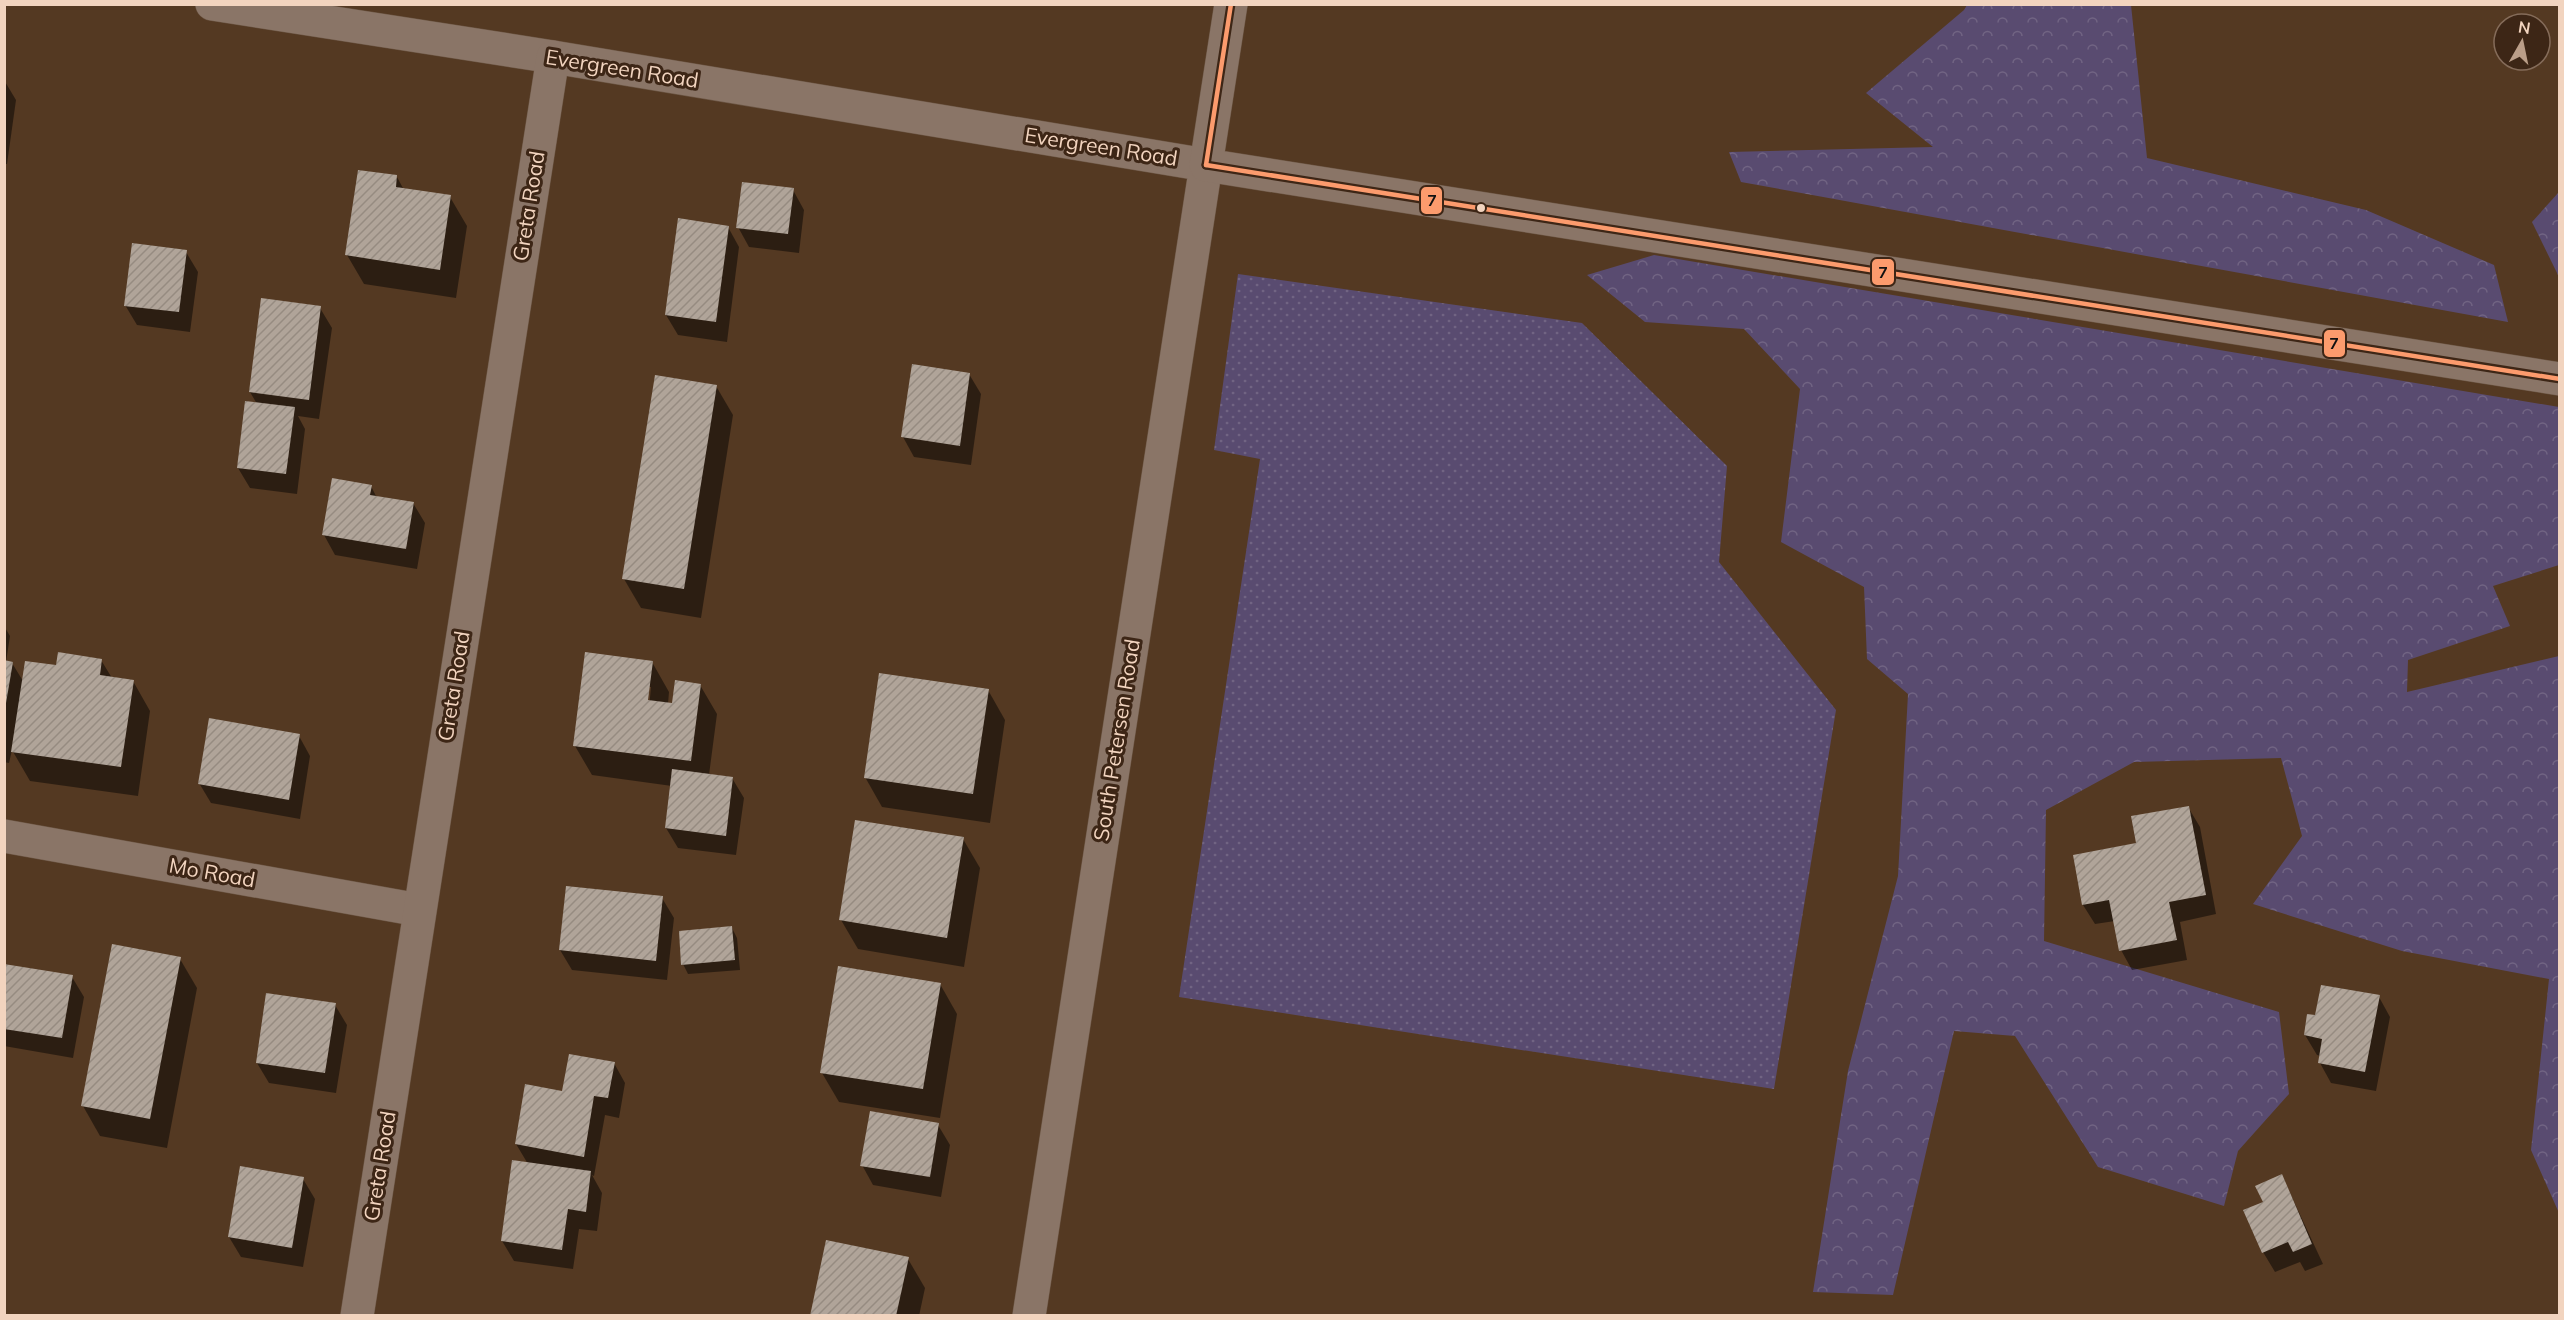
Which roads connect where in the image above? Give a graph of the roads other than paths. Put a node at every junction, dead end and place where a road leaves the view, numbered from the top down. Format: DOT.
graph roads {
  1 [pos="212,4"];
  2 [pos="1231,4"];
  3 [pos="553,57"];
  4 [pos="1206,165"];
  5 [pos="2559,379"];
  6 [pos="4,837"];
  7 [pos="420,910"];
  8 [pos="357,1316"];
  9 [pos="1029,1316"];
  1 -- 3 [label="street, Evergreen Road"];
  2 -- 4 [label="street, South Petersen Road"];
  3 -- 4 [label="street, Evergreen Road"];
  3 -- 7 [label="street, Greta Road"];
  4 -- 5 [label="street, Evergreen Road"];
  4 -- 9 [label="street, South Petersen Road"];
  6 -- 7 [label="street, Mo Road"];
  7 -- 8 [label="street, Greta Road"];
}
